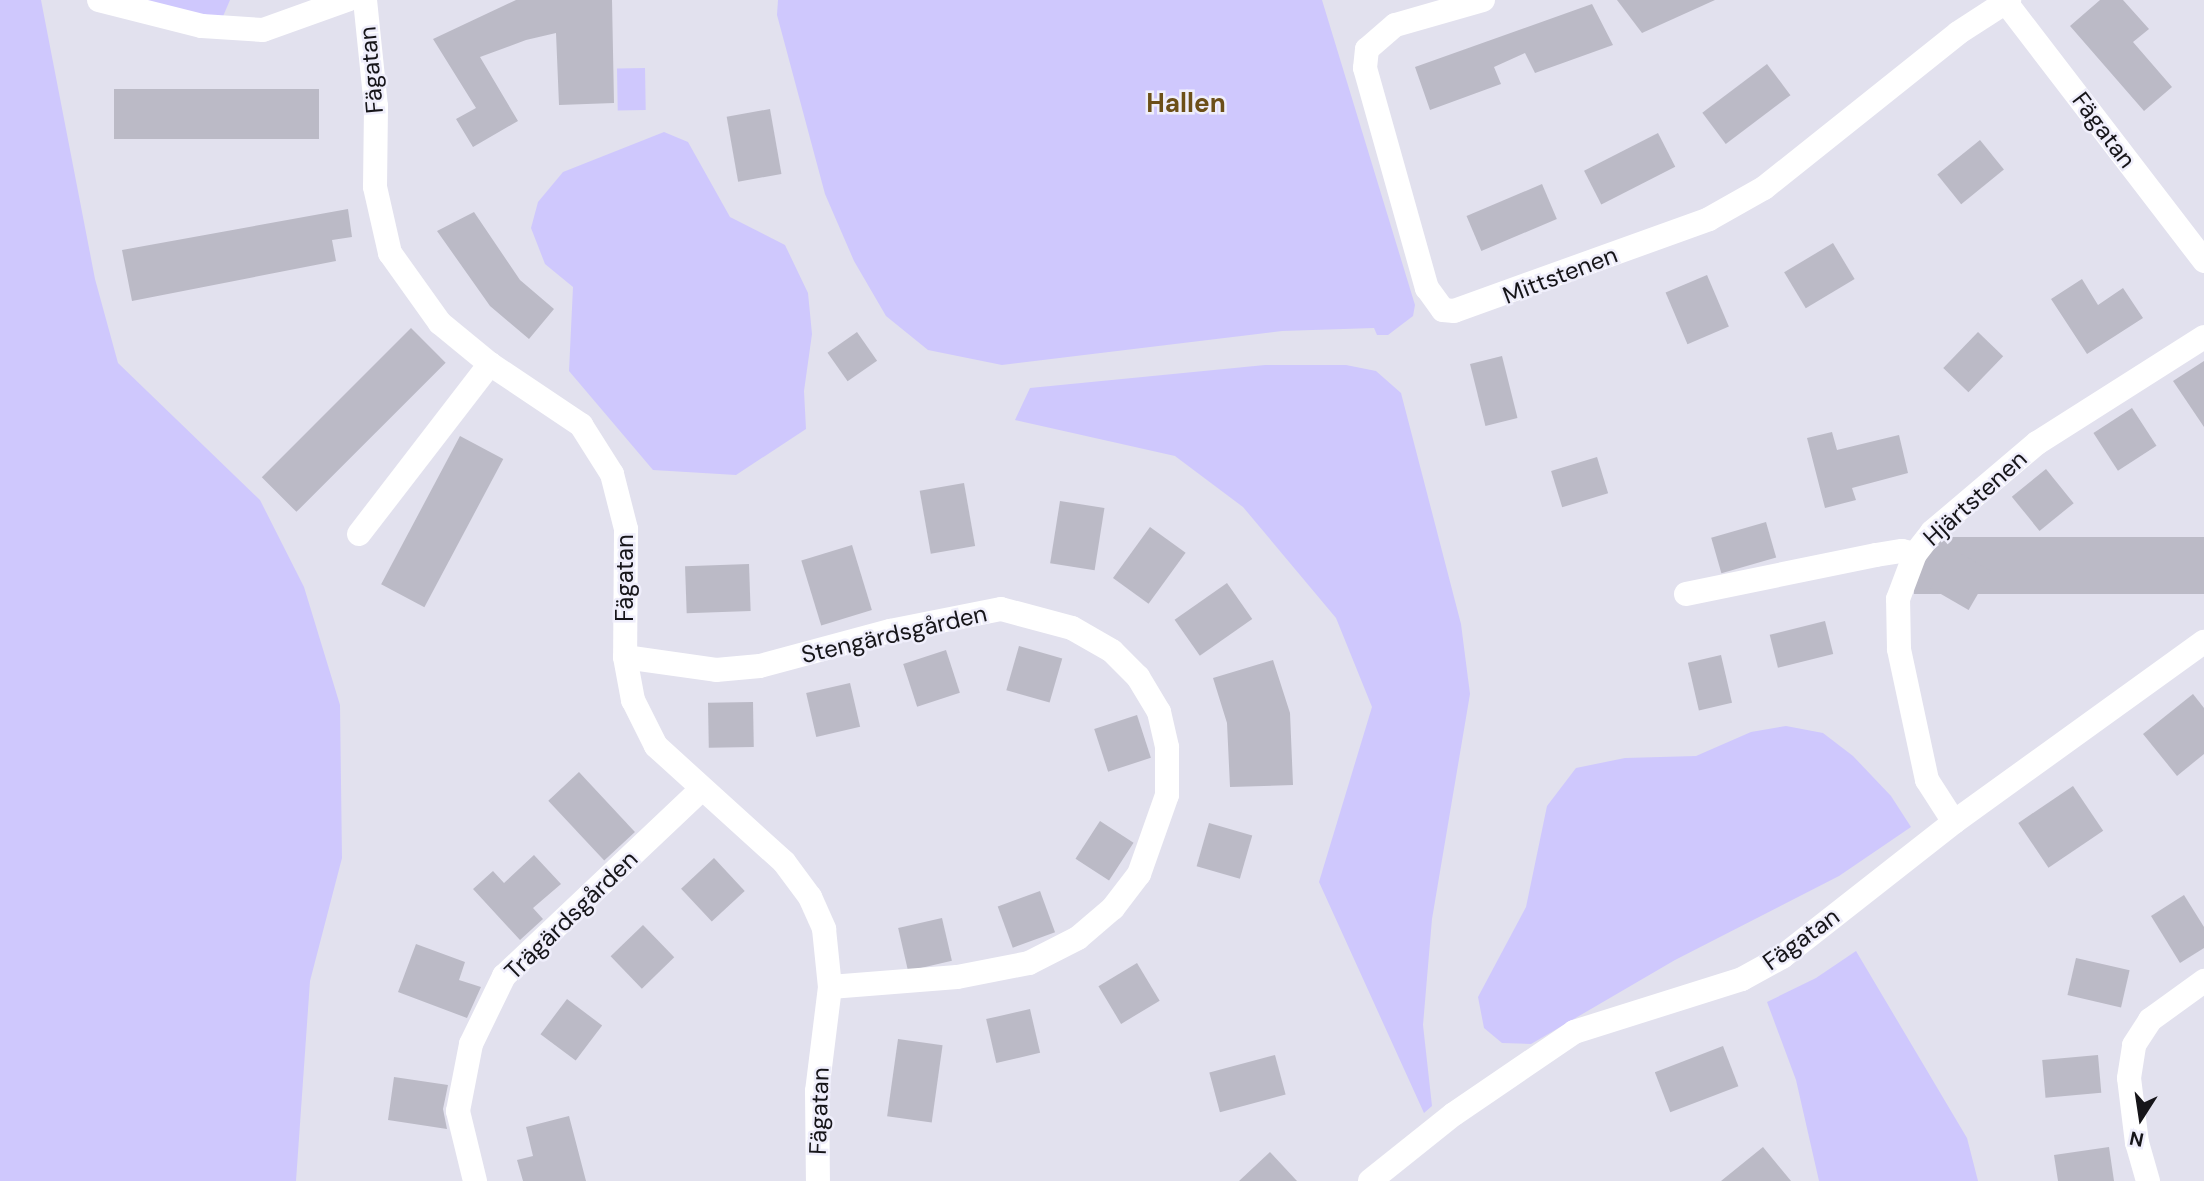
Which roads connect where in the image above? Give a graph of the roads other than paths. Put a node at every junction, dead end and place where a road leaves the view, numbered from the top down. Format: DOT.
graph roads {
  1 [pos="99,0"];
  2 [pos="347,0"];
  3 [pos="365,0"];
  4 [pos="1483,0"];
  5 [pos="2006,1"];
  6 [pos="2204,261"];
  7 [pos="2204,337"];
  8 [pos="490,364"];
  9 [pos="359,534"];
  10 [pos="1915,554"];
  11 [pos="1686,594"];
  12 [pos="2204,642"];
  13 [pos="625,657"];
  14 [pos="701,790"];
  15 [pos="1954,822"];
  16 [pos="2204,981"];
  17 [pos="830,988"];
  18 [pos="475,1181"];
  19 [pos="818,1181"];
  20 [pos="1370,1181"];
  21 [pos="2148,1181"];
  1 -- 2 [label="street"];
  3 -- 8 [label="street, Fägatan"];
  4 -- 5 [label="street, Mittstenen"];
  5 -- 6 [label="street, Fägatan"];
  7 -- 10 [label="street, Hjärtstenen"];
  8 -- 9 [label="street"];
  8 -- 13 [label="street, Fägatan"];
  10 -- 11 [label="street"];
  10 -- 15 [label="street, Hjärtstenen"];
  12 -- 15 [label="street, Fägatan"];
  13 -- 14 [label="street, Fägatan"];
  13 -- 17 [label="street, Stengärdsgården"];
  14 -- 17 [label="street, Fägatan"];
  14 -- 18 [label="street, Trägärdsgården"];
  15 -- 20 [label="street, Fägatan"];
  16 -- 21 [label="street"];
  17 -- 19 [label="street, Fägatan"];
}
